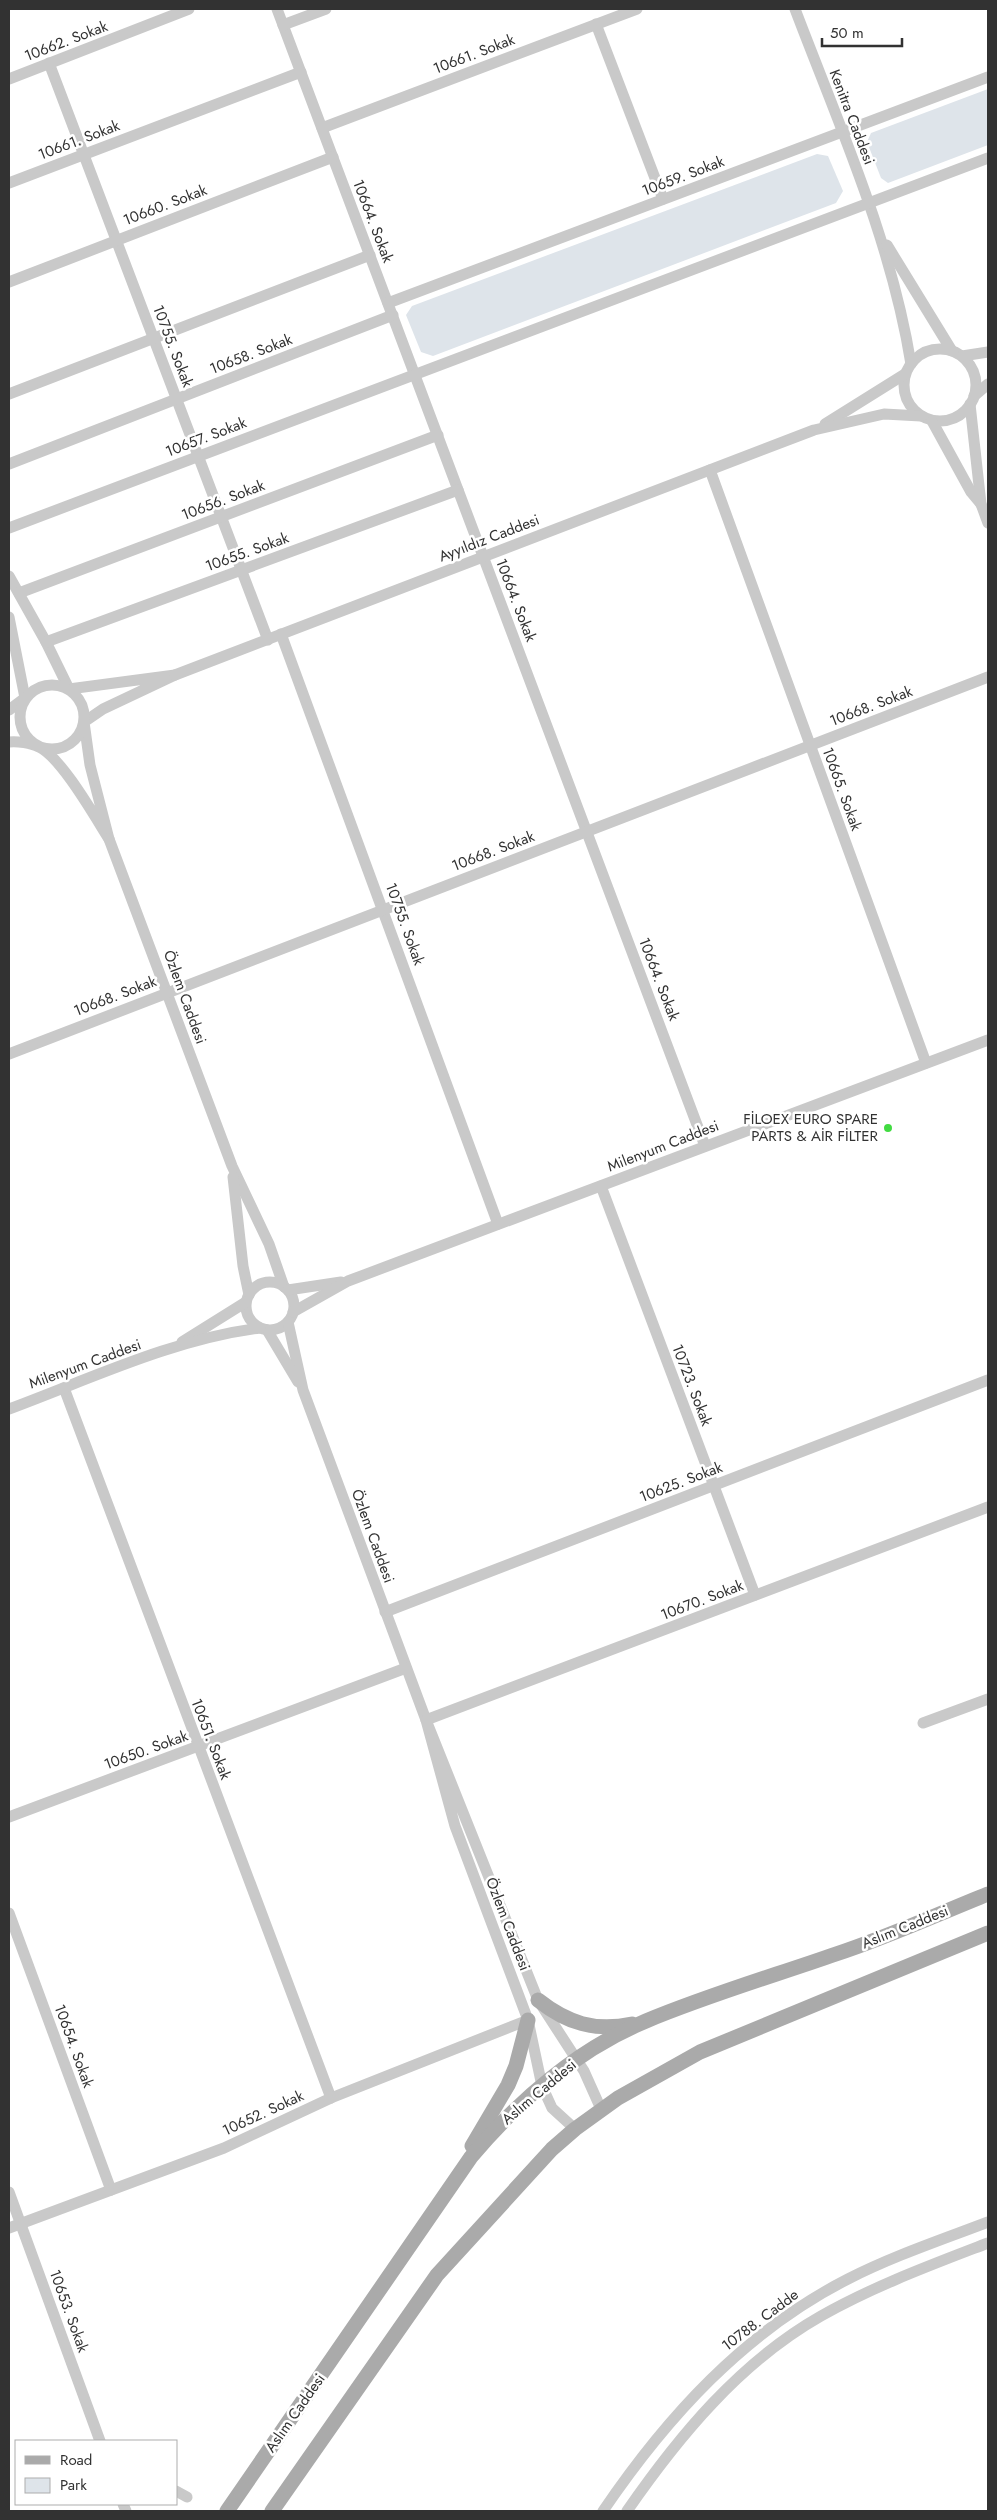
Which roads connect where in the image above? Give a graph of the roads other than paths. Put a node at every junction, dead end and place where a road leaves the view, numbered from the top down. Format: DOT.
graph roads {
  1 [pos="190,9"];
  2 [pos="277,9"];
  3 [pos="326,9"];
  4 [pos="637,9"];
  5 [pos="795,9"];
  6 [pos="596,24"];
  7 [pos="283,25"];
  8 [pos="49,63"];
  9 [pos="301,72"];
  10 [pos="988,77"];
  11 [pos="9,79"];
  12 [pos="322,128"];
  13 [pos="842,132"];
  14 [pos="84,155"];
  15 [pos="333,156"];
  16 [pos="988,158"];
  17 [pos="9,183"];
  18 [pos="663,200"];
  19 [pos="870,204"];
  20 [pos="881,235"];
  21 [pos="116,240"];
  22 [pos="370,255"];
  23 [pos="9,282"];
  24 [pos="388,303"];
  25 [pos="392,315"];
  26 [pos="154,338"];
  27 [pos="988,352"];
  28 [pos="957,354"];
  29 [pos="908,369"];
  30 [pos="415,374"];
  31 [pos="988,384"];
  32 [pos="9,394"];
  33 [pos="176,399"];
  34 [pos="972,400"];
  35 [pos="921,416"];
  36 [pos="932,421"];
  37 [pos="814,430"];
  38 [pos="438,436"];
  39 [pos="198,456"];
  40 [pos="9,464"];
  41 [pos="710,470"];
  42 [pos="458,490"];
  43 [pos="981,504"];
  44 [pos="222,517"];
  45 [pos="988,523"];
  46 [pos="9,528"];
  47 [pos="483,556"];
  48 [pos="242,570"];
  49 [pos="9,576"];
  50 [pos="19,593"];
  51 [pos="9,617"];
  52 [pos="281,634"];
  53 [pos="268,640"];
  54 [pos="46,642"];
  55 [pos="175,675"];
  56 [pos="988,677"];
  57 [pos="69,689"];
  58 [pos="25,698"];
  59 [pos="9,710"];
  60 [pos="84,722"];
  61 [pos="9,742"];
  62 [pos="810,745"];
  63 [pos="40,747"];
  64 [pos="587,831"];
  65 [pos="109,838"];
  66 [pos="384,908"];
  67 [pos="167,992"];
  68 [pos="988,1040"];
  69 [pos="9,1054"];
  70 [pos="926,1063"];
  71 [pos="705,1146"];
  72 [pos="232,1166"];
  73 [pos="601,1186"];
  74 [pos="498,1224"];
  75 [pos="348,1281"];
  76 [pos="286,1289"];
  77 [pos="248,1299"];
  78 [pos="291,1317"];
  79 [pos="263,1329"];
  80 [pos="172,1348"];
  81 [pos="988,1380"];
  82 [pos="64,1388"];
  83 [pos="303,1390"];
  84 [pos="9,1409"];
  85 [pos="714,1486"];
  86 [pos="988,1507"];
  87 [pos="755,1596"];
  88 [pos="385,1612"];
  89 [pos="406,1668"];
  90 [pos="988,1699"];
  91 [pos="426,1720"];
  92 [pos="923,1723"];
  93 [pos="197,1746"];
  94 [pos="9,1817"];
  95 [pos="988,1894"];
  96 [pos="9,1913"];
  97 [pos="988,1933"];
  98 [pos="538,2000"];
  99 [pos="528,2020"];
  100 [pos="646,2021"];
  101 [pos="578,2060"];
  102 [pos="542,2086"];
  103 [pos="331,2098"];
  104 [pos="602,2109"];
  105 [pos="575,2129"];
  106 [pos="457,2177"];
  107 [pos="111,2190"];
  108 [pos="9,2192"];
  109 [pos="988,2222"];
  110 [pos="21,2223"];
  111 [pos="9,2228"];
  112 [pos="988,2244"];
  113 [pos="100,2440"];
  114 [pos="178,2492"];
  115 [pos="187,2497"];
  116 [pos="227,2511"];
  117 [pos="272,2511"];
  118 [pos="602,2511"];
  119 [pos="627,2511"];
  1 -- 8 [label="street, 10662. Sokak"];
  2 -- 7 [label="street, 10664. Sokak"];
  3 -- 7 [label="street"];
  4 -- 6 [label="street, 10661. Sokak"];
  5 -- 13 [label="street, Kenitra Caddesi"];
  6 -- 12 [label="street, 10661. Sokak"];
  6 -- 18 [label="street"];
  7 -- 9 [label="street, 10664. Sokak"];
  8 -- 11 [label="street, 10662. Sokak"];
  8 -- 14 [label="street, 10755. Sokak"];
  9 -- 12 [label="street, 10664. Sokak"];
  9 -- 14 [label="street, 10661. Sokak"];
  10 -- 13 [label="street, 10659. Sokak"];
  12 -- 15 [label="street, 10664. Sokak"];
  13 -- 18 [label="street, 10659. Sokak"];
  13 -- 19 [label="street, Kenitra Caddesi"];
  14 -- 17 [label="street, 10661. Sokak"];
  14 -- 21 [label="street, 10755. Sokak"];
  15 -- 21 [label="street, 10660. Sokak"];
  15 -- 22 [label="street, 10664. Sokak"];
  16 -- 19 [label="street"];
  18 -- 24 [label="street, 10659. Sokak"];
  19 -- 20 [label="street, Kenitra Caddesi"];
  19 -- 30 [label="street"];
  20 -- 28 [label="street"];
  20 -- 29 [label="street"];
  21 -- 23 [label="street, 10660. Sokak"];
  21 -- 26 [label="street, 10755. Sokak"];
  22 -- 24 [label="street, 10664. Sokak"];
  22 -- 26 [label="street"];
  24 -- 25 [label="street, 10664. Sokak"];
  25 -- 30 [label="street, 10664. Sokak"];
  25 -- 33 [label="street, 10658. Sokak"];
  26 -- 32 [label="street"];
  26 -- 33 [label="street, 10755. Sokak"];
  27 -- 28 [label="street"];
  28 -- 29 [label="street"];
  28 -- 34 [label="street"];
  29 -- 35 [label="street"];
  29 -- 37 [label="street, Ayyıldız Caddesi"];
  30 -- 38 [label="street, 10664. Sokak"];
  30 -- 39 [label="street, 10657. Sokak"];
  31 -- 34 [label="street"];
  33 -- 39 [label="street, 10755. Sokak"];
  33 -- 40 [label="street, 10658. Sokak"];
  34 -- 36 [label="street"];
  34 -- 43 [label="street"];
  35 -- 36 [label="street"];
  35 -- 37 [label="street, Ayyıldız Caddesi"];
  36 -- 43 [label="street"];
  37 -- 41 [label="street, Ayyıldız Caddesi"];
  38 -- 42 [label="street, 10664. Sokak"];
  38 -- 44 [label="street, 10656. Sokak"];
  39 -- 44 [label="street, 10755. Sokak"];
  39 -- 46 [label="street, 10657. Sokak"];
  41 -- 47 [label="street, Ayyıldız Caddesi"];
  41 -- 62 [label="street, 10665. Sokak"];
  42 -- 47 [label="street, 10664. Sokak"];
  42 -- 48 [label="street, 10655. Sokak"];
  43 -- 45 [label="street"];
  44 -- 48 [label="street, 10755. Sokak"];
  44 -- 50 [label="street, 10656. Sokak"];
  47 -- 52 [label="street, Ayyıldız Caddesi"];
  47 -- 64 [label="street, 10664. Sokak"];
  48 -- 53 [label="street, 10755. Sokak"];
  48 -- 54 [label="street, 10655. Sokak"];
  49 -- 50 [label="street"];
  50 -- 54 [label="street"];
  51 -- 58 [label="street"];
  52 -- 53 [label="street, Ayyıldız Caddesi"];
  52 -- 66 [label="street, 10755. Sokak"];
  53 -- 55 [label="street, Ayyıldız Caddesi"];
  54 -- 57 [label="street"];
  55 -- 57 [label="street, Ayyıldız Caddesi"];
  55 -- 60 [label="street, Ayyıldız Caddesi"];
  56 -- 62 [label="street, 10668. Sokak"];
  57 -- 58 [label="street"];
  57 -- 60 [label="street"];
  58 -- 59 [label="street"];
  58 -- 63 [label="street"];
  60 -- 63 [label="street"];
  60 -- 65 [label="street, Özlem Caddesi"];
  61 -- 63 [label="street"];
  62 -- 64 [label="street, 10668. Sokak"];
  62 -- 70 [label="street, 10665. Sokak"];
  63 -- 65 [label="street, Özlem Caddesi"];
  64 -- 66 [label="street, 10668. Sokak"];
  64 -- 71 [label="street, 10664. Sokak"];
  65 -- 67 [label="street, Özlem Caddesi"];
  66 -- 67 [label="street, 10668. Sokak"];
  66 -- 74 [label="street, 10755. Sokak"];
  67 -- 69 [label="street, 10668. Sokak"];
  67 -- 72 [label="street, Özlem Caddesi"];
  68 -- 70 [label="street, Milenyum Caddesi"];
  70 -- 71 [label="street, Milenyum Caddesi"];
  71 -- 73 [label="street, Milenyum Caddesi"];
  72 -- 76 [label="street, Özlem Caddesi"];
  72 -- 77 [label="street, Özlem Caddesi"];
  73 -- 74 [label="street, Milenyum Caddesi"];
  73 -- 85 [label="street, 10723. Sokak"];
  74 -- 75 [label="street, Milenyum Caddesi"];
  75 -- 76 [label="street"];
  75 -- 78 [label="street"];
  76 -- 77 [label="street"];
  76 -- 78 [label="street"];
  77 -- 79 [label="street"];
  77 -- 80 [label="street"];
  78 -- 79 [label="street"];
  78 -- 83 [label="street, Özlem Caddesi"];
  79 -- 80 [label="street"];
  79 -- 83 [label="street, Özlem Caddesi"];
  80 -- 82 [label="street, Milenyum Caddesi"];
  81 -- 85 [label="street, 10625. Sokak"];
  82 -- 84 [label="street, Milenyum Caddesi"];
  82 -- 93 [label="street, 10651. Sokak"];
  83 -- 88 [label="street, Özlem Caddesi"];
  85 -- 87 [label="street, 10723. Sokak"];
  85 -- 88 [label="street, 10625. Sokak"];
  86 -- 87 [label="street, 10670. Sokak"];
  87 -- 91 [label="street, 10670. Sokak"];
  88 -- 89 [label="street, Özlem Caddesi"];
  89 -- 91 [label="street, Özlem Caddesi"];
  89 -- 93 [label="street, 10650. Sokak"];
  90 -- 92 [label="street"];
  91 -- 98 [label="street, Özlem Caddesi"];
  91 -- 99 [label="street, Özlem Caddesi"];
  93 -- 94 [label="street, 10650. Sokak"];
  93 -- 103 [label="street, 10651. Sokak"];
  95 -- 100 [label="main road, Aslım Caddesi"];
  96 -- 107 [label="street, 10654. Sokak"];
  97 -- 104 [label="main road"];
  98 -- 100 [label="main road"];
  98 -- 101 [label="street, Özlem Caddesi"];
  99 -- 102 [label="street, Özlem Caddesi"];
  99 -- 103 [label="street, 10652. Sokak"];
  99 -- 106 [label="main road"];
  100 -- 101 [label="main road, Aslım Caddesi"];
  101 -- 102 [label="main road, Aslım Caddesi"];
  101 -- 104 [label="street, Özlem Caddesi"];
  102 -- 105 [label="street, Özlem Caddesi"];
  102 -- 106 [label="main road, Aslım Caddesi"];
  103 -- 107 [label="street, 10652. Sokak"];
  104 -- 105 [label="main road"];
  105 -- 117 [label="main road"];
  106 -- 116 [label="main road, Aslım Caddesi"];
  107 -- 110 [label="street, 10652. Sokak"];
  108 -- 110 [label="street, 10653. Sokak"];
  109 -- 118 [label="street, 10788. Cadde"];
  110 -- 111 [label="street, 10652. Sokak"];
  110 -- 113 [label="street, 10653. Sokak"];
  112 -- 119 [label="street, 10788. Cadde"];
  114 -- 115 [label="street"];
}
